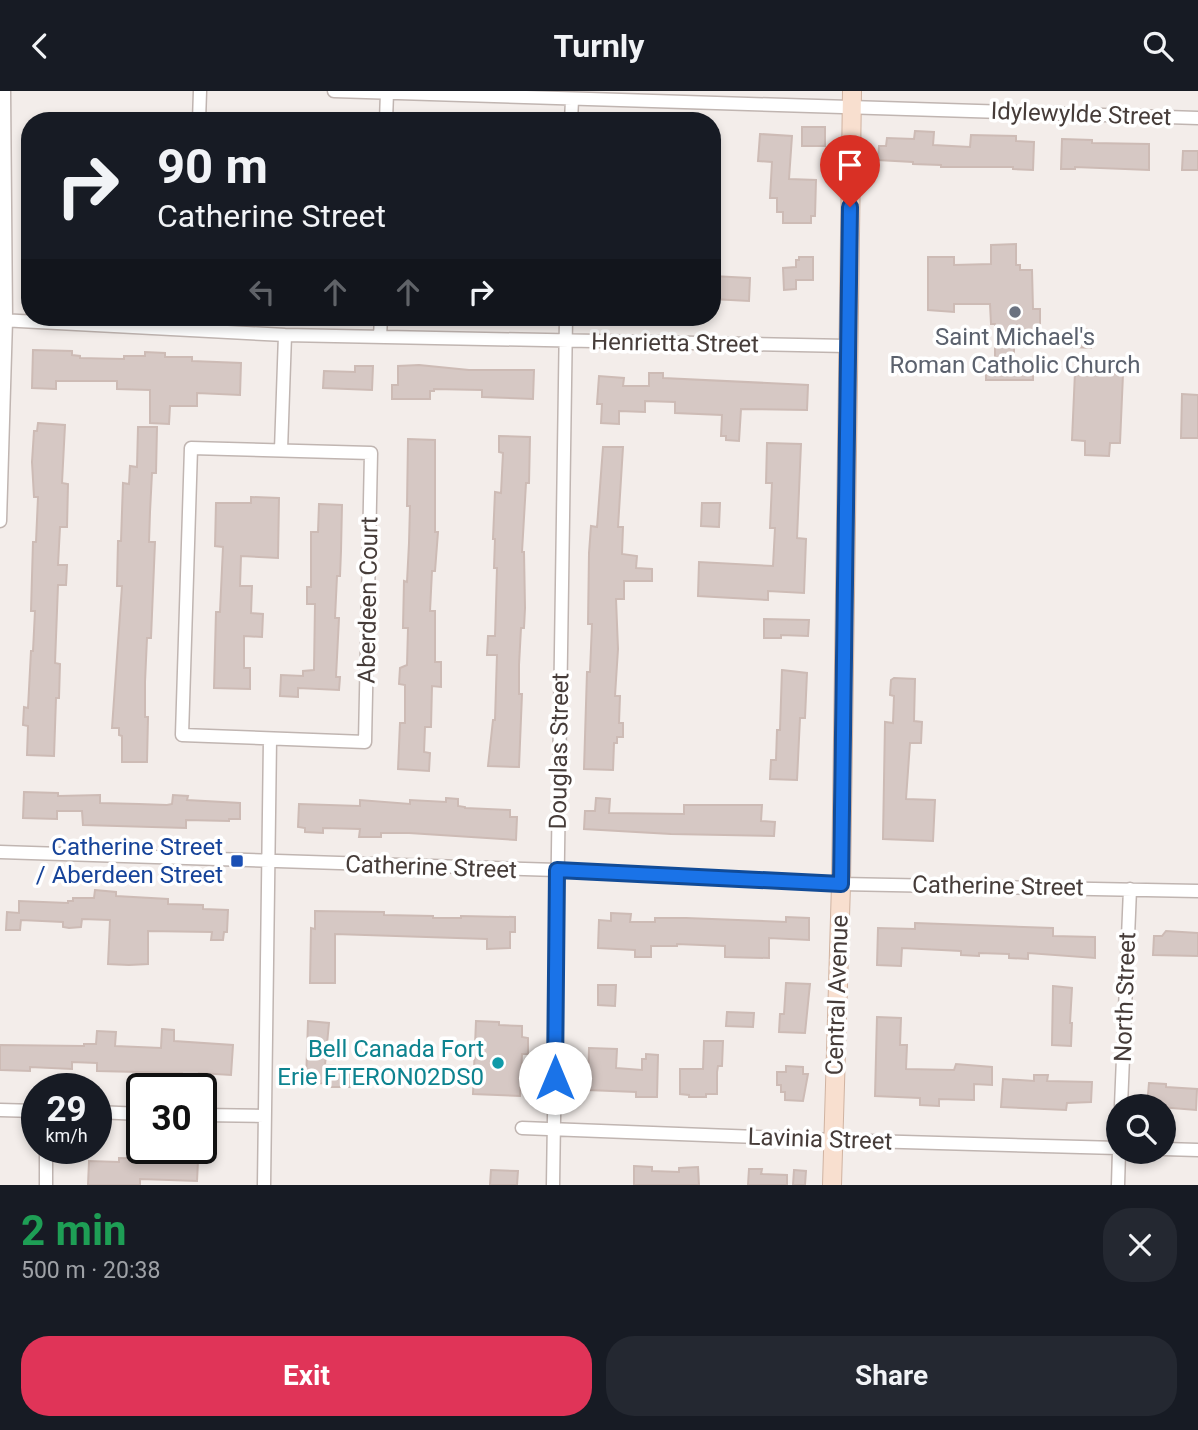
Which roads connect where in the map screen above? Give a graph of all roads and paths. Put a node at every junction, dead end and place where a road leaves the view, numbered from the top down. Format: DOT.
graph roads {
  1 [pos="4,91"];
  2 [pos="200,91"];
  3 [pos="334,91"];
  4 [pos="387,92"];
  5 [pos="852,99"];
  6 [pos="572,100"];
  7 [pos="199,112"];
  8 [pos="386,112"];
  9 [pos="571,112"];
  10 [pos="1198,118"];
  11 [pos="3,320"];
  12 [pos="21,320"];
  13 [pos="216,326"];
  14 [pos="381,326"];
  15 [pos="566,326"];
  16 [pos="285,335"];
  17 [pos="380,338"];
  18 [pos="565,340"];
  19 [pos="847,346"];
  20 [pos="281,450"];
  21 [pos="0,521"];
  22 [pos="270,739"];
  23 [pos="0,852"];
  24 [pos="268,862"];
  25 [pos="557,870"];
  26 [pos="841,884"];
  27 [pos="1130,889"];
  28 [pos="1198,891"];
  29 [pos="1121,1094"];
  30 [pos="0,1110"];
  31 [pos="21,1111"];
  32 [pos="217,1116"];
  33 [pos="264,1117"];
  34 [pos="522,1128"];
  35 [pos="555,1130"];
  36 [pos="833,1140"];
  37 [pos="1176,1149"];
  38 [pos="1106,1150"];
  39 [pos="1198,1150"];
  40 [pos="46,1164"];
  41 [pos="1119,1164"];
  42 [pos="46,1185"];
  43 [pos="264,1185"];
  44 [pos="553,1185"];
  45 [pos="832,1185"];
  46 [pos="1118,1185"];
  1 -- 11 [label="street"];
  2 -- 7 [label="street"];
  3 -- 4 [label="street, Idylewylde Street"];
  4 -- 6 [label="street, Idylewylde Street"];
  4 -- 8 [label="street"];
  5 -- 6 [label="street, Idylewylde Street"];
  5 -- 10 [label="street, Idylewylde Street"];
  5 -- 19 [label="main road, Central Avenue"];
  6 -- 9 [label="street"];
  11 -- 12 [label="street, Henrietta Street"];
  11 -- 21 [label="street"];
  13 -- 16 [label="street, Henrietta Street"];
  14 -- 17 [label="street"];
  15 -- 18 [label="street, Douglas Street"];
  16 -- 17 [label="street, Henrietta Street"];
  16 -- 20 [label="street"];
  17 -- 18 [label="street, Henrietta Street"];
  18 -- 19 [label="street, Henrietta Street"];
  18 -- 25 [label="street, Douglas Street"];
  19 -- 26 [label="main road, Central Avenue"];
  20 -- 22 [label="street, Aberdeen Court"];
  20 -- 22 [label="street, Aberdeen Court"];
  22 -- 24 [label="street"];
  23 -- 24 [label="street, Catherine Street"];
  24 -- 25 [label="street, Catherine Street"];
  24 -- 33 [label="street"];
  25 -- 26 [label="street, Catherine Street"];
  25 -- 35 [label="street, Douglas Street"];
  26 -- 27 [label="street, Catherine Street"];
  26 -- 36 [label="main road, Central Avenue"];
  27 -- 28 [label="street, Catherine Street"];
  27 -- 29 [label="street, North Street"];
  30 -- 31 [label="street"];
  32 -- 33 [label="street"];
  33 -- 43 [label="street"];
  34 -- 35 [label="street, Lavinia Street"];
  35 -- 36 [label="street, Lavinia Street"];
  35 -- 44 [label="street, Douglas Street"];
  36 -- 38 [label="street, Lavinia Street"];
  36 -- 45 [label="main road, Central Avenue"];
  37 -- 39 [label="street"];
  40 -- 42 [label="street"];
  41 -- 46 [label="street"];
}
